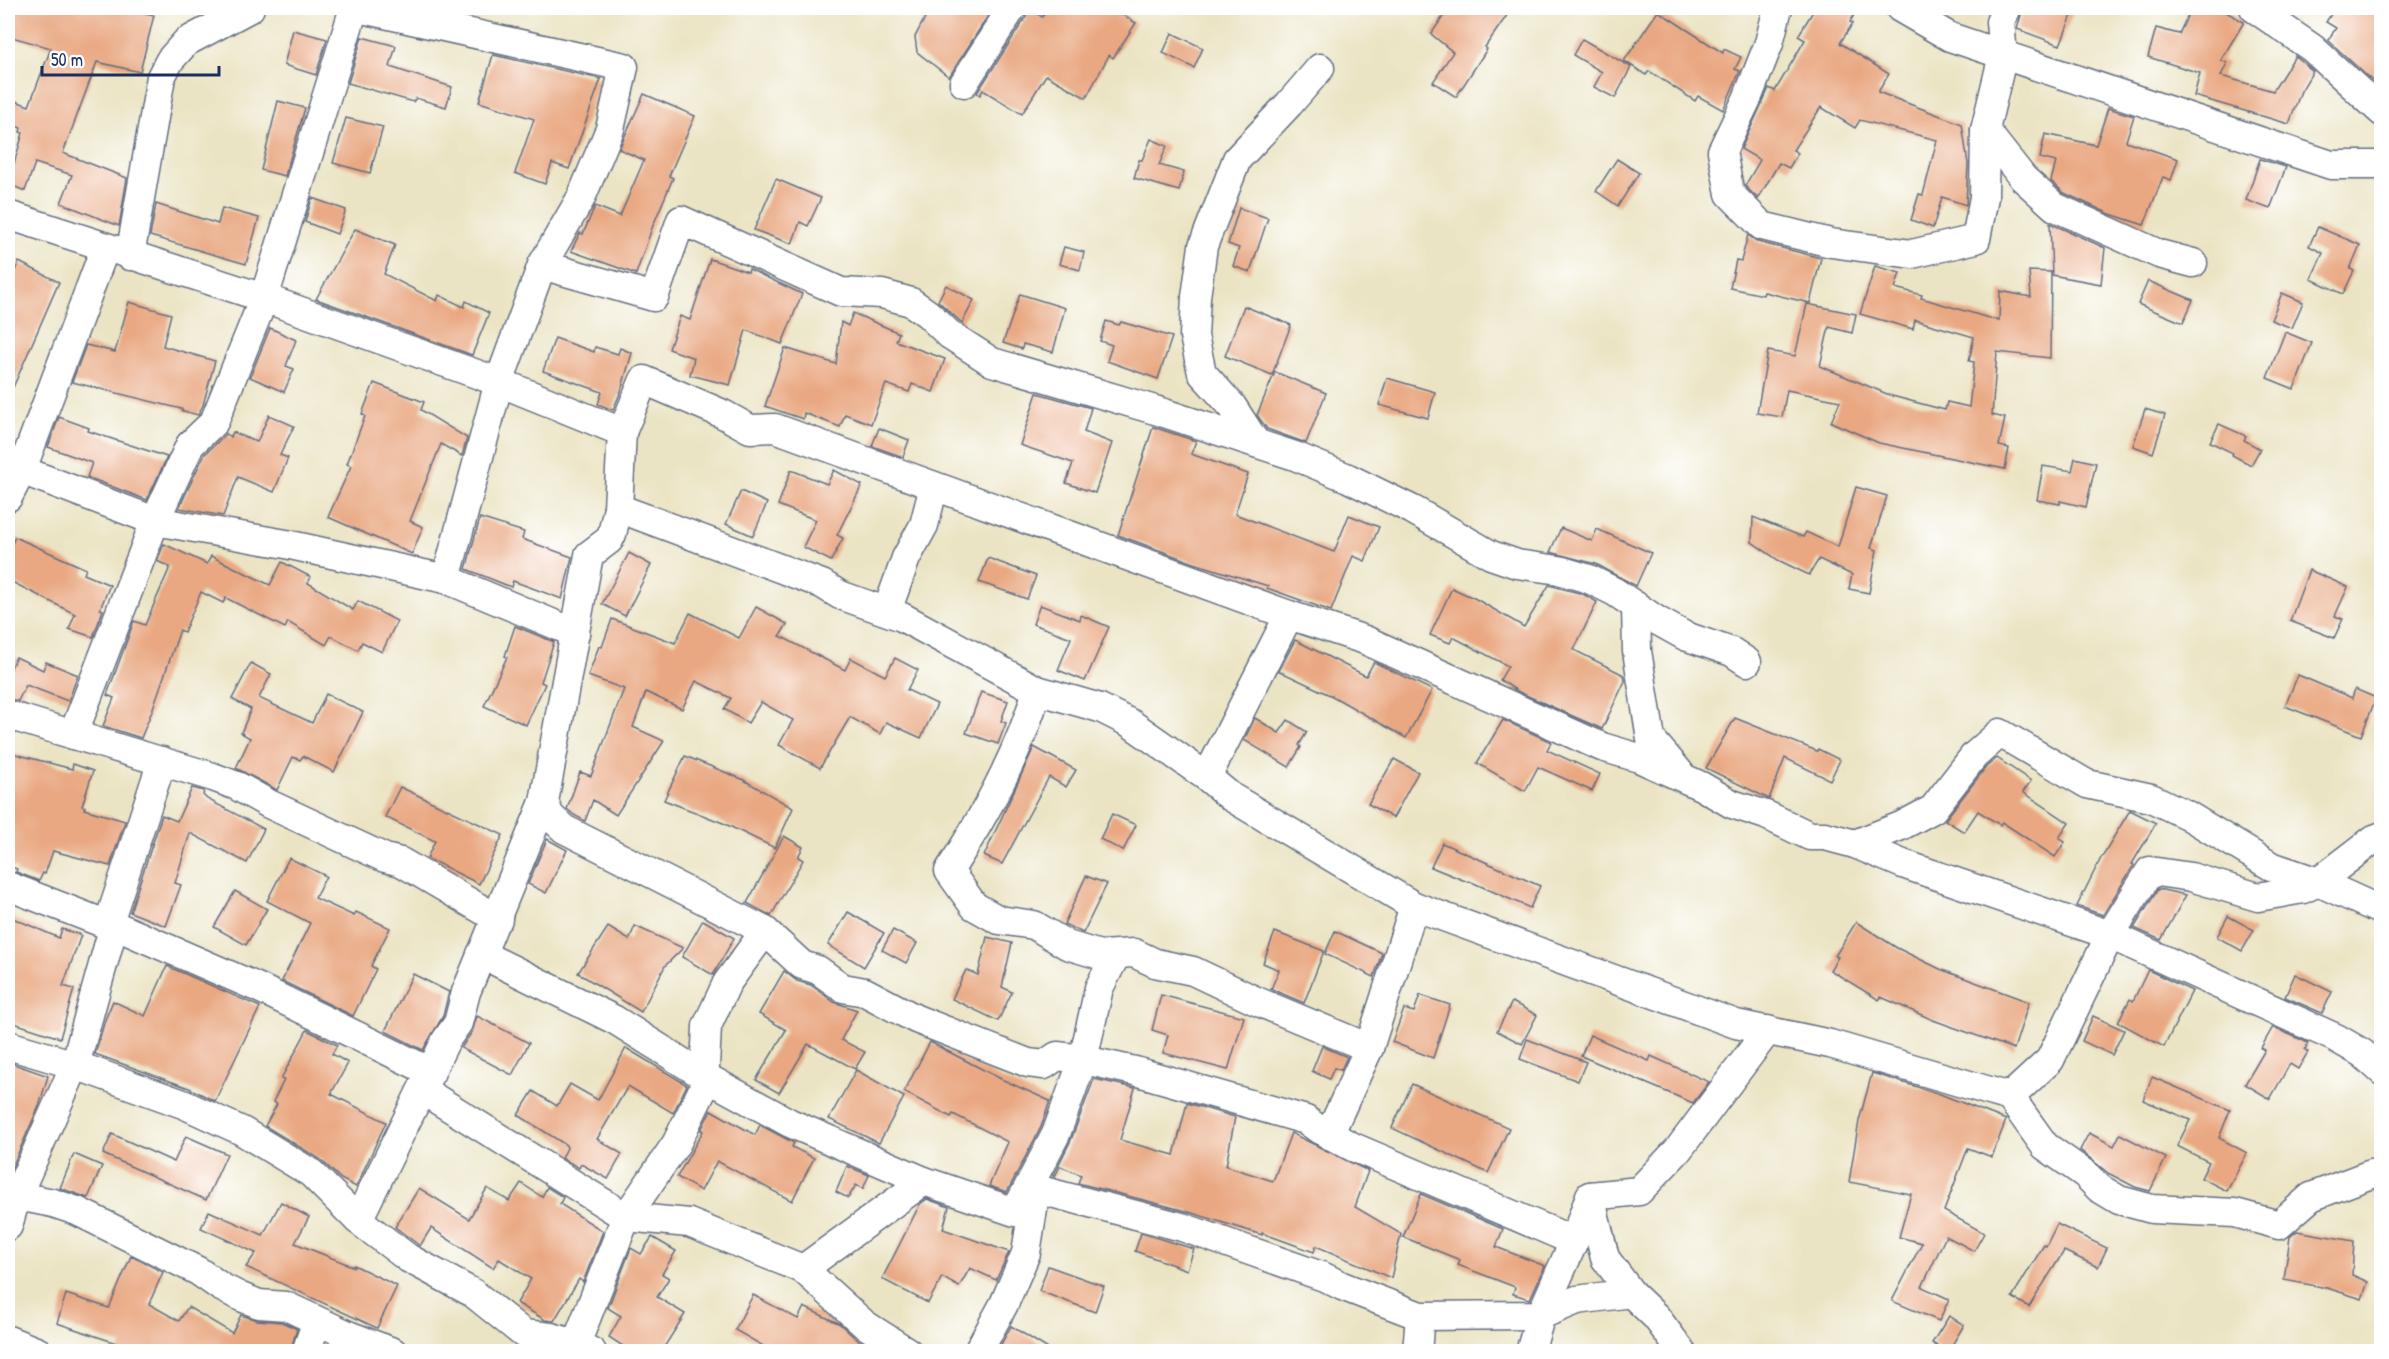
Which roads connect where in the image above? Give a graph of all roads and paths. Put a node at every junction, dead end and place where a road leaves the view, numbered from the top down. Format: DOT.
graph roads {
  1 [pos="250,8"];
  2 [pos="356,8"];
  3 [pos="1012,8"];
  4 [pos="1778,8"];
  5 [pos="1900,8"];
  6 [pos="2007,8"];
  7 [pos="2254,8"];
  8 [pos="2003,55"];
  9 [pos="1320,68"];
  10 [pos="964,83"];
  11 [pos="2382,112"];
  12 [pos="1985,130"];
  13 [pos="2382,165"];
  14 [pos="8,215"];
  15 [pos="118,252"];
  16 [pos="2193,263"];
  17 [pos="542,265"];
  18 [pos="264,298"];
  19 [pos="499,382"];
  20 [pos="622,432"];
  21 [pos="1256,443"];
  22 [pos="14,469"];
  23 [pos="934,486"];
  24 [pos="8,497"];
  25 [pos="618,508"];
  26 [pos="155,521"];
  27 [pos="446,579"];
  28 [pos="1636,606"];
  29 [pos="886,611"];
  30 [pos="1289,615"];
  31 [pos="575,633"];
  32 [pos="1748,662"];
  33 [pos="1037,690"];
  34 [pos="8,715"];
  35 [pos="72,735"];
  36 [pos="162,761"];
  37 [pos="1207,777"];
  38 [pos="1684,778"];
  39 [pos="544,802"];
  40 [pos="2382,836"];
  41 [pos="1854,844"];
  42 [pos="2318,882"];
  43 [pos="8,886"];
  44 [pos="1414,906"];
  45 [pos="2382,911"];
  46 [pos="498,919"];
  47 [pos="111,925"];
  48 [pos="765,932"];
  49 [pos="2110,935"];
  50 [pos="481,954"];
  51 [pos="1116,955"];
  52 [pos="1768,1030"];
  53 [pos="8,1045"];
  54 [pos="1370,1048"];
  55 [pos="1083,1060"];
  56 [pos="75,1065"];
  57 [pos="2382,1071"];
  58 [pos="704,1076"];
  59 [pos="426,1081"];
  60 [pos="2010,1097"];
  61 [pos="1329,1135"];
  62 [pos="2382,1173"];
  63 [pos="924,1181"];
  64 [pos="1036,1189"];
  65 [pos="11,1196"];
  66 [pos="1590,1196"];
  67 [pos="1015,1212"];
  68 [pos="626,1217"];
  69 [pos="358,1220"];
  70 [pos="8,1226"];
  71 [pos="1574,1241"];
  72 [pos="803,1269"];
  73 [pos="1631,1293"];
  74 [pos="1540,1315"];
  75 [pos="1420,1316"];
  76 [pos="317,1321"];
  77 [pos="8,1340"];
  78 [pos="579,1349"];
  79 [pos="38,1352"];
  80 [pos="306,1352"];
  81 [pos="393,1352"];
  82 [pos="908,1352"];
  83 [pos="978,1352"];
  84 [pos="1417,1352"];
  85 [pos="1530,1352"];
  86 [pos="1682,1352"];
  1 -- 15 [label="street"];
  2 -- 17 [label="street"];
  2 -- 18 [label="street"];
  3 -- 10 [label="street"];
  4 -- 12 [label="street"];
  5 -- 8 [label="street"];
  6 -- 8 [label="street"];
  7 -- 11 [label="street"];
  8 -- 12 [label="street"];
  8 -- 13 [label="street"];
  9 -- 21 [label="street"];
  12 -- 16 [label="street"];
  14 -- 15 [label="street"];
  15 -- 18 [label="street"];
  15 -- 22 [label="street"];
  17 -- 19 [label="street"];
  17 -- 21 [label="street"];
  18 -- 19 [label="street"];
  18 -- 26 [label="street"];
  19 -- 20 [label="street"];
  19 -- 27 [label="street"];
  20 -- 23 [label="street"];
  20 -- 25 [label="street"];
  21 -- 28 [label="street"];
  22 -- 24 [label="street"];
  22 -- 26 [label="street"];
  23 -- 29 [label="street"];
  23 -- 30 [label="street"];
  25 -- 29 [label="street"];
  25 -- 31 [label="street"];
  26 -- 27 [label="street"];
  26 -- 35 [label="street"];
  27 -- 31 [label="street"];
  28 -- 32 [label="street"];
  28 -- 38 [label="street"];
  29 -- 33 [label="street"];
  30 -- 37 [label="street"];
  30 -- 38 [label="street"];
  31 -- 39 [label="street"];
  33 -- 37 [label="street"];
  33 -- 51 [label="street"];
  34 -- 35 [label="street"];
  35 -- 36 [label="street"];
  36 -- 46 [label="street"];
  36 -- 47 [label="street"];
  37 -- 44 [label="street"];
  38 -- 41 [label="street"];
  39 -- 46 [label="street"];
  39 -- 48 [label="street"];
  40 -- 42 [label="street"];
  41 -- 42 [label="street"];
  41 -- 49 [label="street"];
  42 -- 45 [label="street"];
  42 -- 49 [label="street"];
  43 -- 47 [label="street"];
  44 -- 52 [label="street"];
  44 -- 54 [label="street"];
  46 -- 50 [label="street"];
  47 -- 56 [label="street"];
  47 -- 59 [label="street"];
  48 -- 55 [label="street"];
  48 -- 58 [label="street"];
  49 -- 57 [label="street"];
  49 -- 60 [label="street"];
  50 -- 58 [label="street"];
  50 -- 59 [label="street"];
  51 -- 54 [label="street"];
  51 -- 55 [label="street"];
  52 -- 60 [label="street"];
  52 -- 66 [label="street"];
  53 -- 56 [label="street"];
  54 -- 61 [label="street"];
  55 -- 61 [label="street"];
  55 -- 67 [label="street"];
  56 -- 65 [label="street"];
  56 -- 69 [label="street"];
  58 -- 63 [label="street"];
  58 -- 68 [label="street"];
  59 -- 68 [label="street"];
  59 -- 69 [label="street"];
  60 -- 62 [label="street"];
  61 -- 71 [label="street"];
  63 -- 67 [label="street"];
  63 -- 72 [label="street"];
  64 -- 67 [label="street"];
  64 -- 75 [label="street"];
  64 -- 83 [label="street"];
  65 -- 70 [label="street"];
  65 -- 76 [label="street"];
  66 -- 71 [label="street"];
  66 -- 73 [label="street"];
  68 -- 72 [label="street"];
  68 -- 78 [label="street"];
  69 -- 78 [label="street"];
  71 -- 74 [label="street"];
  72 -- 82 [label="street"];
  73 -- 74 [label="street"];
  73 -- 86 [label="street"];
  74 -- 75 [label="street"];
  74 -- 85 [label="street"];
  75 -- 84 [label="street"];
  76 -- 80 [label="street"];
  76 -- 81 [label="street"];
  77 -- 79 [label="street"];
}
